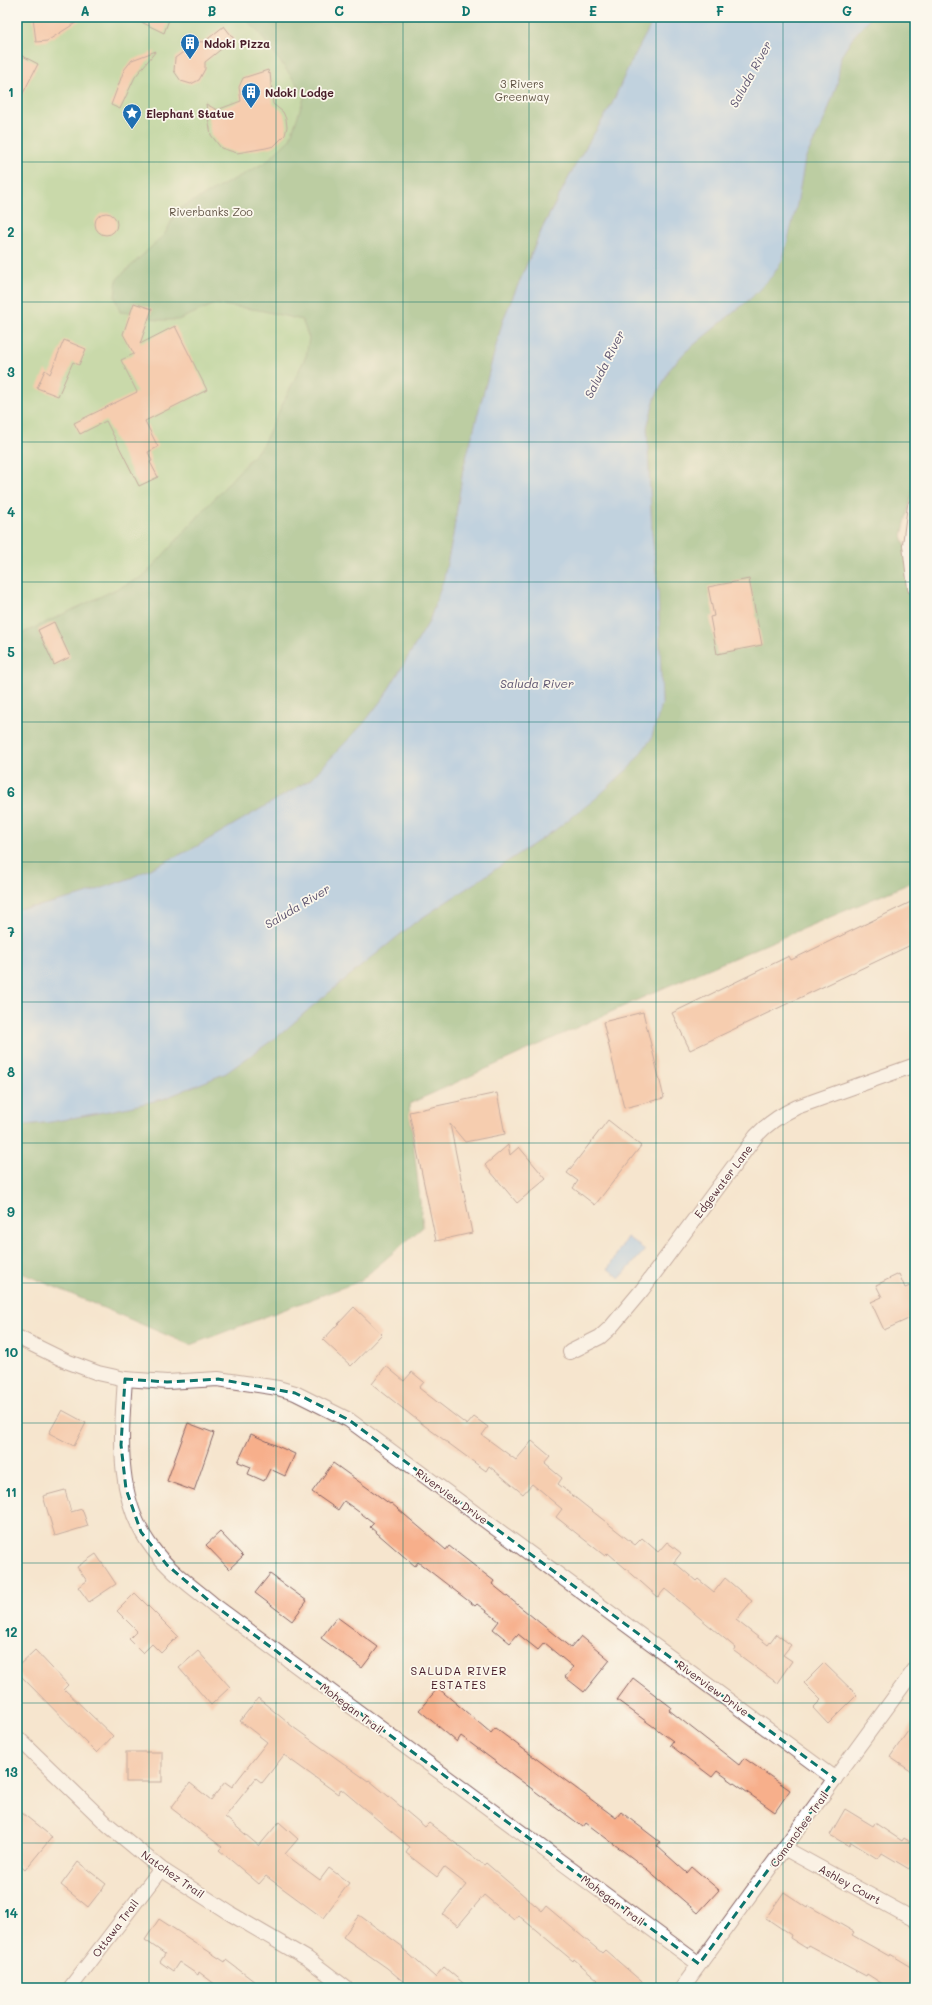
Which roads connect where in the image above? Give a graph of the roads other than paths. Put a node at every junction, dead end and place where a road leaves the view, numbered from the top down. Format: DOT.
graph roads {
  1 [pos="915,506"];
  2 [pos="915,588"];
  3 [pos="915,1065"];
  4 [pos="17,1337"];
  5 [pos="570,1352"];
  6 [pos="125,1379"];
  7 [pos="913,1674"];
  8 [pos="17,1737"];
  9 [pos="835,1779"];
  10 [pos="784,1848"];
  11 [pos="161,1868"];
  12 [pos="915,1920"];
  13 [pos="699,1964"];
  14 [pos="70,1988"];
  15 [pos="346,1988"];
  16 [pos="682,1988"];
  1 -- 2 [label="street"];
  3 -- 5 [label="street, Edgewater Lane"];
  4 -- 6 [label="street, Riverview Drive"];
  6 -- 9 [label="street, Riverview Drive"];
  6 -- 13 [label="street, Mohegan Trail"];
  7 -- 9 [label="street, Comanchee Trail"];
  8 -- 11 [label="street, Natchez Trail"];
  9 -- 10 [label="street, Comanchee Trail"];
  10 -- 12 [label="street, Ashley Court"];
  10 -- 13 [label="street, Comanchee Trail"];
  11 -- 14 [label="street, Ottawa Trail"];
  11 -- 15 [label="street, Natchez Trail"];
  13 -- 16 [label="street, Comanchee Trail"];
}
